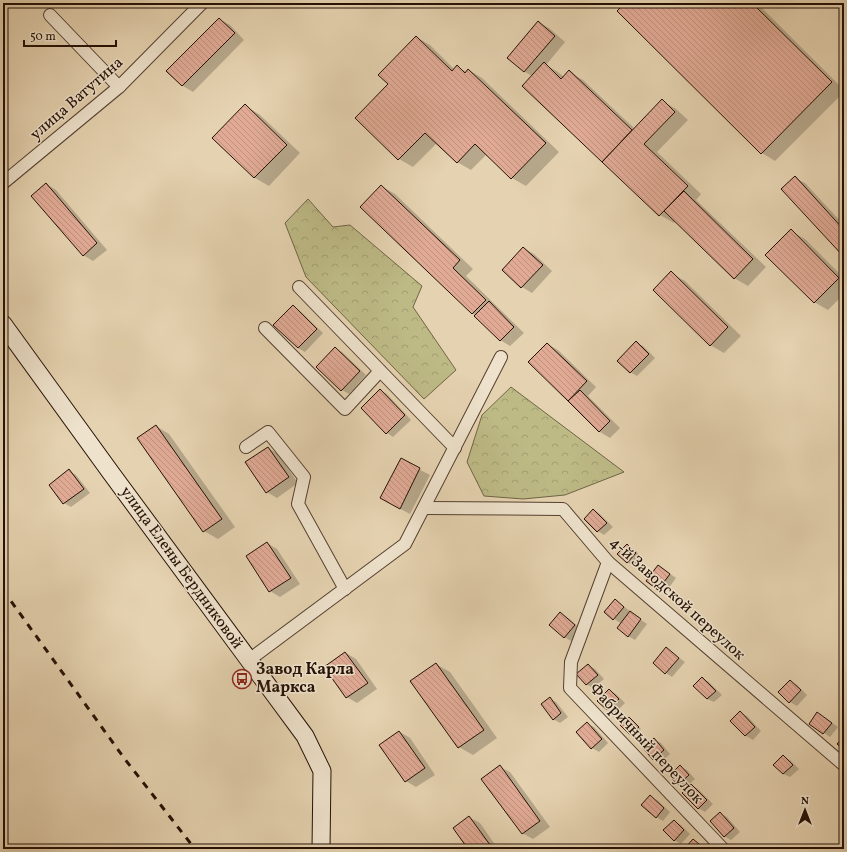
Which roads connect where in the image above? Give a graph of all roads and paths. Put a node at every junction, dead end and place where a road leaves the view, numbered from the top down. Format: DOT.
graph roads {
  1 [pos="202,3"];
  2 [pos="50,15"];
  3 [pos="119,87"];
  4 [pos="3,183"];
  5 [pos="299,287"];
  6 [pos="3,324"];
  7 [pos="265,328"];
  8 [pos="500,358"];
  9 [pos="380,371"];
  10 [pos="246,447"];
  11 [pos="455,448"];
  12 [pos="424,508"];
  13 [pos="608,562"];
  14 [pos="345,589"];
  15 [pos="249,660"];
  16 [pos="844,766"];
  17 [pos="322,849"];
  18 [pos="723,849"];
  1 -- 3 [label="street, улица Ватутина"];
  2 -- 3 [label="street"];
  3 -- 4 [label="street, улица Ватутина"];
  5 -- 9 [label="street"];
  6 -- 15 [label="street, улица Елены Бердниковой"];
  7 -- 9 [label="street"];
  8 -- 11 [label="street"];
  9 -- 11 [label="street"];
  10 -- 14 [label="street"];
  11 -- 12 [label="street"];
  12 -- 13 [label="street, 4-й Заводской переулок"];
  12 -- 14 [label="street"];
  13 -- 16 [label="street, 4-й Заводской переулок"];
  13 -- 18 [label="street, Фабричный переулок"];
  14 -- 15 [label="street"];
  15 -- 17 [label="street, улица Елены Бердниковой"];
}
